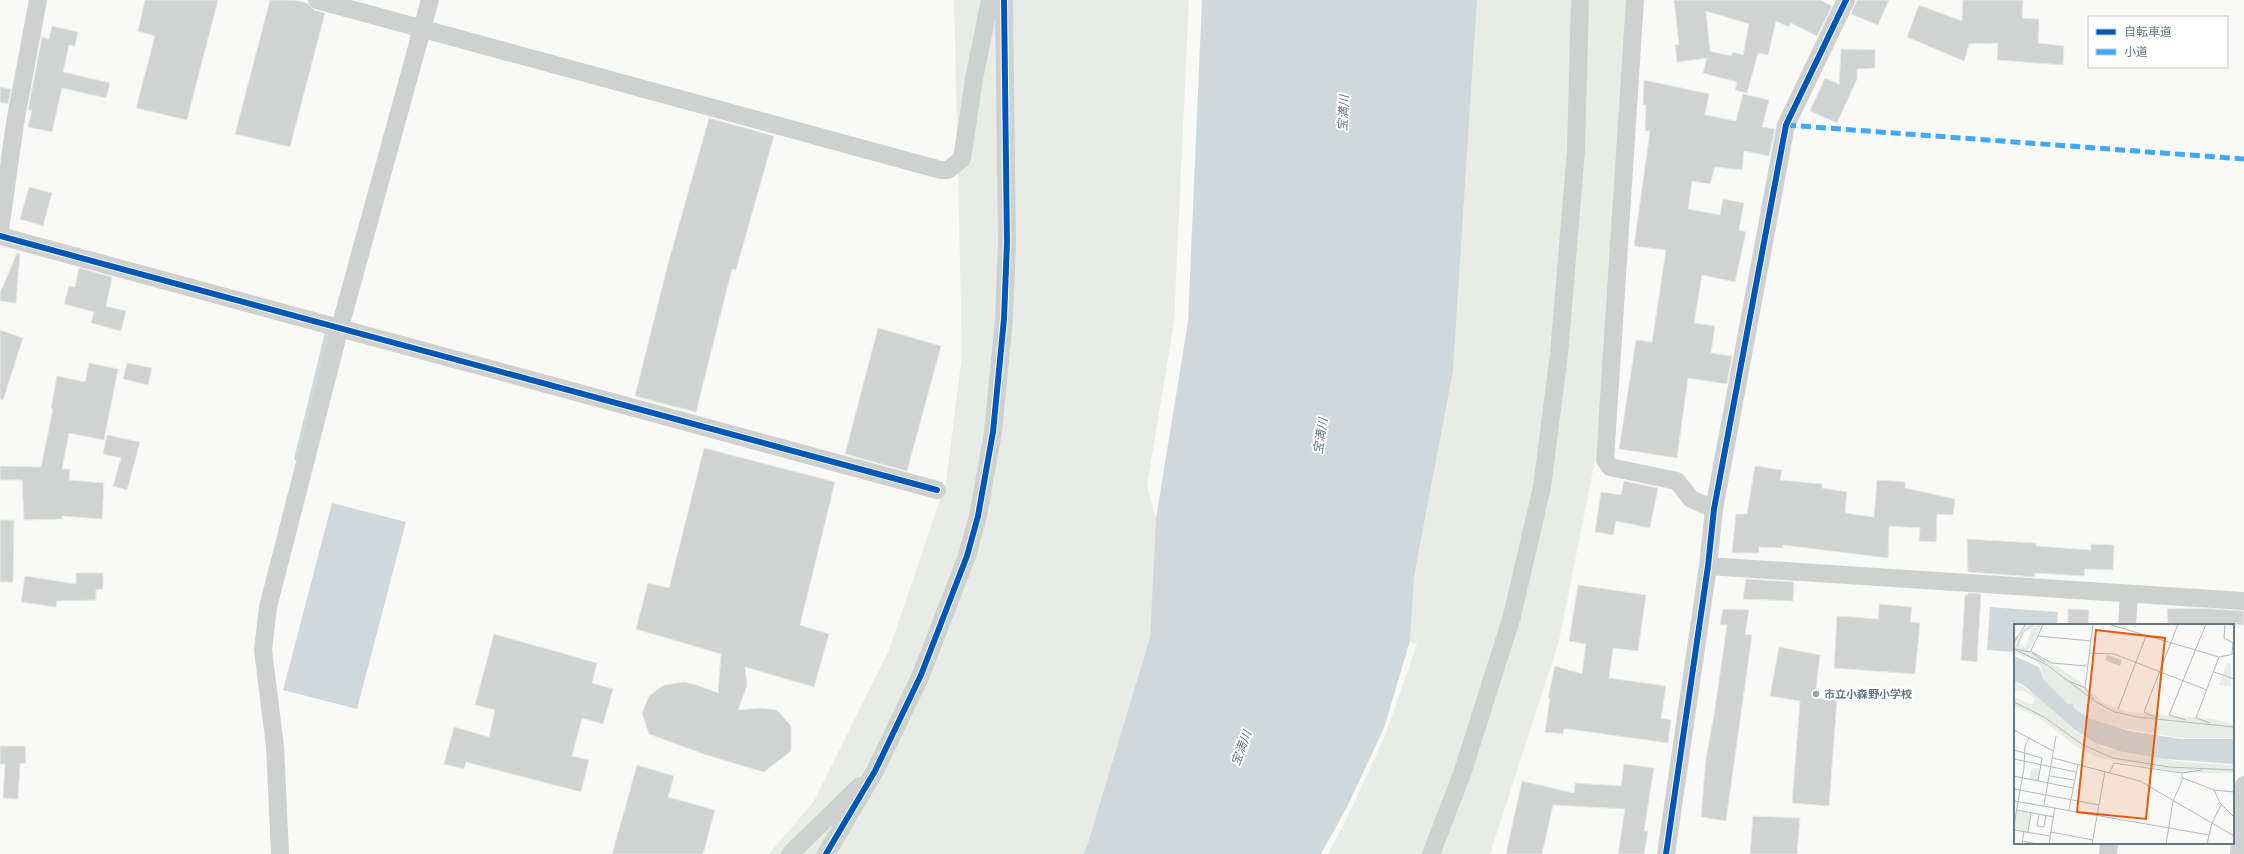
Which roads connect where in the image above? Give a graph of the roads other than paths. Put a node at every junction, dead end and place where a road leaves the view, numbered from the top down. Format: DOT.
graph roads {
  1 [pos="38,0"];
  2 [pos="317,0"];
  3 [pos="430,0"];
  4 [pos="990,0"];
  5 [pos="1004,0"];
  6 [pos="1580,0"];
  7 [pos="1635,0"];
  8 [pos="1846,0"];
  9 [pos="422,29"];
  10 [pos="0,230"];
  11 [pos="0,236"];
  12 [pos="340,327"];
  13 [pos="937,490"];
  14 [pos="1714,509"];
  15 [pos="1708,566"];
  16 [pos="2129,594"];
  17 [pos="2244,601"];
  18 [pos="2127,624"];
  19 [pos="875,771"];
  20 [pos="2244,785"];
  21 [pos="2109,844"];
  22 [pos="280,854"];
  23 [pos="790,854"];
  24 [pos="826,854"];
  25 [pos="1431,854"];
  26 [pos="1666,854"];
  27 [pos="2108,854"];
  28 [pos="2239,854"];
  1 -- 10 [label="street"];
  2 -- 9 [label="street"];
  3 -- 9 [label="street"];
  4 -- 9 [label="street"];
  5 -- 19 [label="street"];
  6 -- 25 [label="street"];
  7 -- 14 [label="street"];
  8 -- 14 [label="street"];
  9 -- 12 [label="street"];
  11 -- 12 [label="street"];
  12 -- 13 [label="street"];
  12 -- 22 [label="street"];
  14 -- 15 [label="street"];
  15 -- 16 [label="street"];
  15 -- 26 [label="street"];
  16 -- 17 [label="street"];
  16 -- 18 [label="street"];
  19 -- 23 [label="street"];
  19 -- 24 [label="street"];
  20 -- 28 [label="street"];
  21 -- 27 [label="street"];
}
